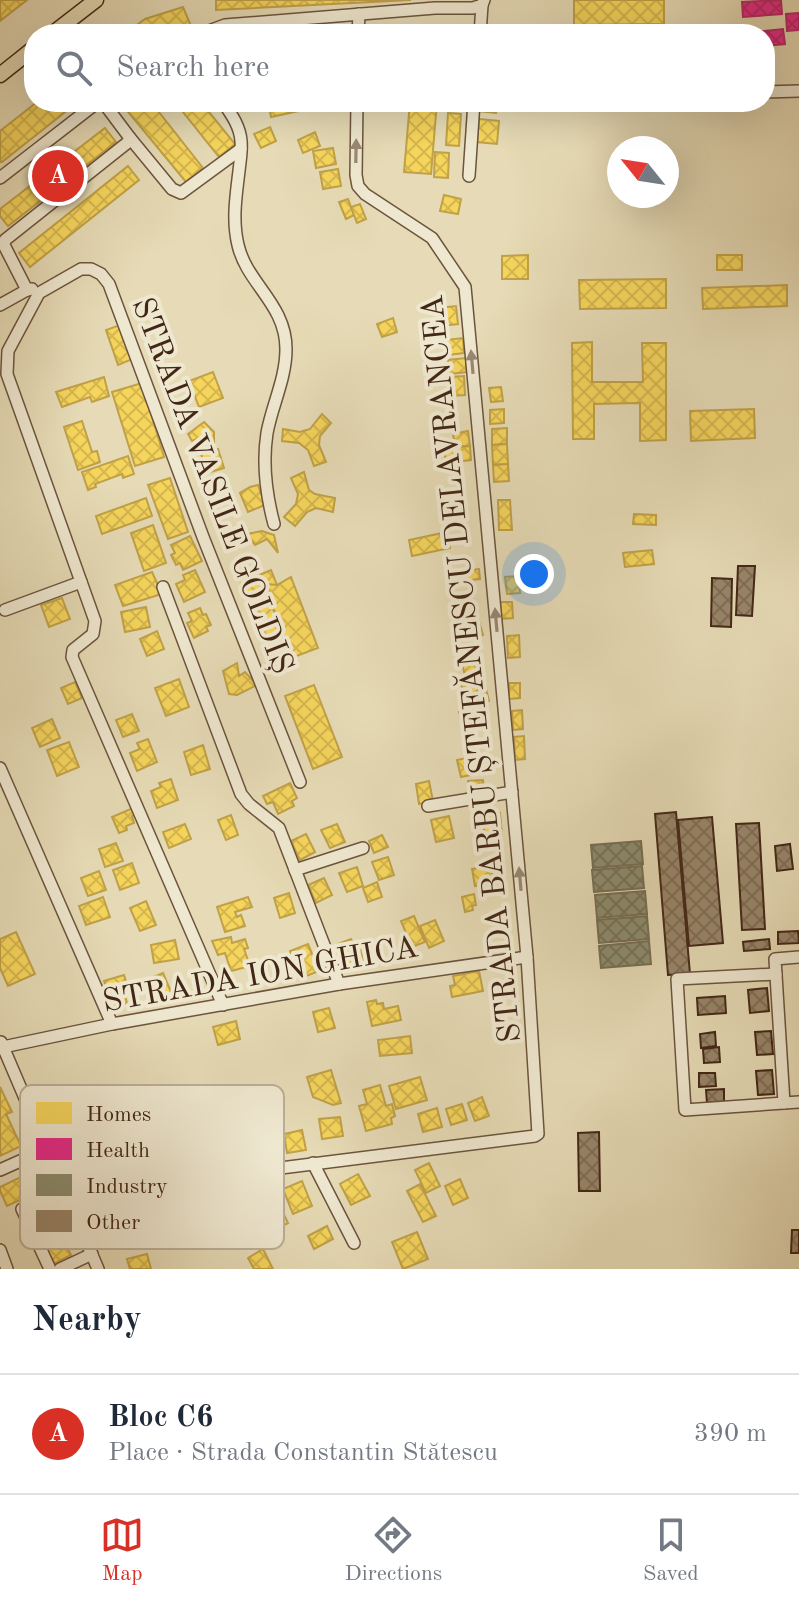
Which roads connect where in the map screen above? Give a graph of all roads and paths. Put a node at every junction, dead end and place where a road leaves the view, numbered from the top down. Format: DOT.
graph roads {
  1 [pos="96,0"];
  2 [pos="483,3"];
  3 [pos="359,14"];
  4 [pos="65,24"];
  5 [pos="237,24"];
  6 [pos="358,24"];
  7 [pos="481,24"];
  8 [pos="24,56"];
  9 [pos="0,75"];
  10 [pos="799,91"];
  11 [pos="775,92"];
  12 [pos="88,112"];
  13 [pos="109,112"];
  14 [pos="229,112"];
  15 [pos="357,112"];
  16 [pos="473,112"];
  17 [pos="130,138"];
  18 [pos="241,149"];
  19 [pos="469,176"];
  20 [pos="0,178"];
  21 [pos="4,233"];
  22 [pos="33,292"];
  23 [pos="0,305"];
  24 [pos="274,524"];
  25 [pos="81,582"];
  26 [pos="163,587"];
  27 [pos="5,610"];
  28 [pos="0,768"];
  29 [pos="300,782"];
  30 [pos="512,792"];
  31 [pos="428,806"];
  32 [pos="363,848"];
  33 [pos="295,870"];
  34 [pos="527,957"];
  35 [pos="799,957"];
  36 [pos="776,974"];
  37 [pos="339,984"];
  38 [pos="223,1005"];
  39 [pos="112,1024"];
  40 [pos="2,1043"];
  41 [pos="4,1062"];
  42 [pos="20,1094"];
  43 [pos="799,1102"];
  44 [pos="784,1103"];
  45 [pos="20,1161"];
  46 [pos="313,1163"];
  47 [pos="284,1167"];
  48 [pos="0,1170"];
  49 [pos="354,1243"];
  50 [pos="41,1249"];
  51 [pos="90,1249"];
  52 [pos="0,1250"];
  53 [pos="92,1254"];
  54 [pos="7,1269"];
  55 [pos="50,1269"];
  56 [pos="60,1269"];
  57 [pos="98,1269"];
  1 -- 4 [label="main road"];
  2 -- 3 [label="street"];
  2 -- 7 [label="street"];
  3 -- 5 [label="street"];
  3 -- 6 [label="street"];
  8 -- 9 [label="main road"];
  10 -- 11 [label="street"];
  12 -- 20 [label="street"];
  13 -- 17 [label="street"];
  14 -- 18 [label="street"];
  30 -- 15 [label="street, STRADA BARBU ȘTEFĂNESCU DELAVRANCEA, one-way"];
  16 -- 19 [label="street"];
  17 -- 18 [label="street"];
  17 -- 21 [label="street"];
  18 -- 24 [label="street"];
  21 -- 22 [label="street"];
  22 -- 23 [label="street"];
  22 -- 25 [label="street"];
  22 -- 29 [label="street, STRADA VASILE GOLDIȘ"];
  25 -- 27 [label="street"];
  25 -- 38 [label="street"];
  26 -- 33 [label="street"];
  28 -- 39 [label="street"];
  30 -- 31 [label="street"];
  34 -- 30 [label="street, STRADA BARBU ȘTEFĂNESCU DELAVRANCEA, one-way"];
  32 -- 33 [label="street"];
  33 -- 37 [label="street"];
  34 -- 37 [label="street, STRADA ION GHICA"];
  34 -- 46 [label="street, STRADA BARBU ȘTEFĂNESCU DELAVRANCEA"];
  35 -- 36 [label="street"];
  36 -- 44 [label="street"];
  36 -- 44 [label="street"];
  37 -- 38 [label="street, STRADA ION GHICA"];
  38 -- 39 [label="street, STRADA ION GHICA"];
  39 -- 40 [label="street, STRADA ION GHICA"];
  40 -- 41 [label="street"];
  41 -- 42 [label="street"];
  43 -- 44 [label="street"];
  45 -- 48 [label="street"];
  46 -- 47 [label="street"];
  46 -- 49 [label="street"];
  50 -- 55 [label="street"];
  51 -- 53 [label="street"];
  52 -- 54 [label="street"];
  53 -- 56 [label="street"];
  53 -- 57 [label="street"];
}
